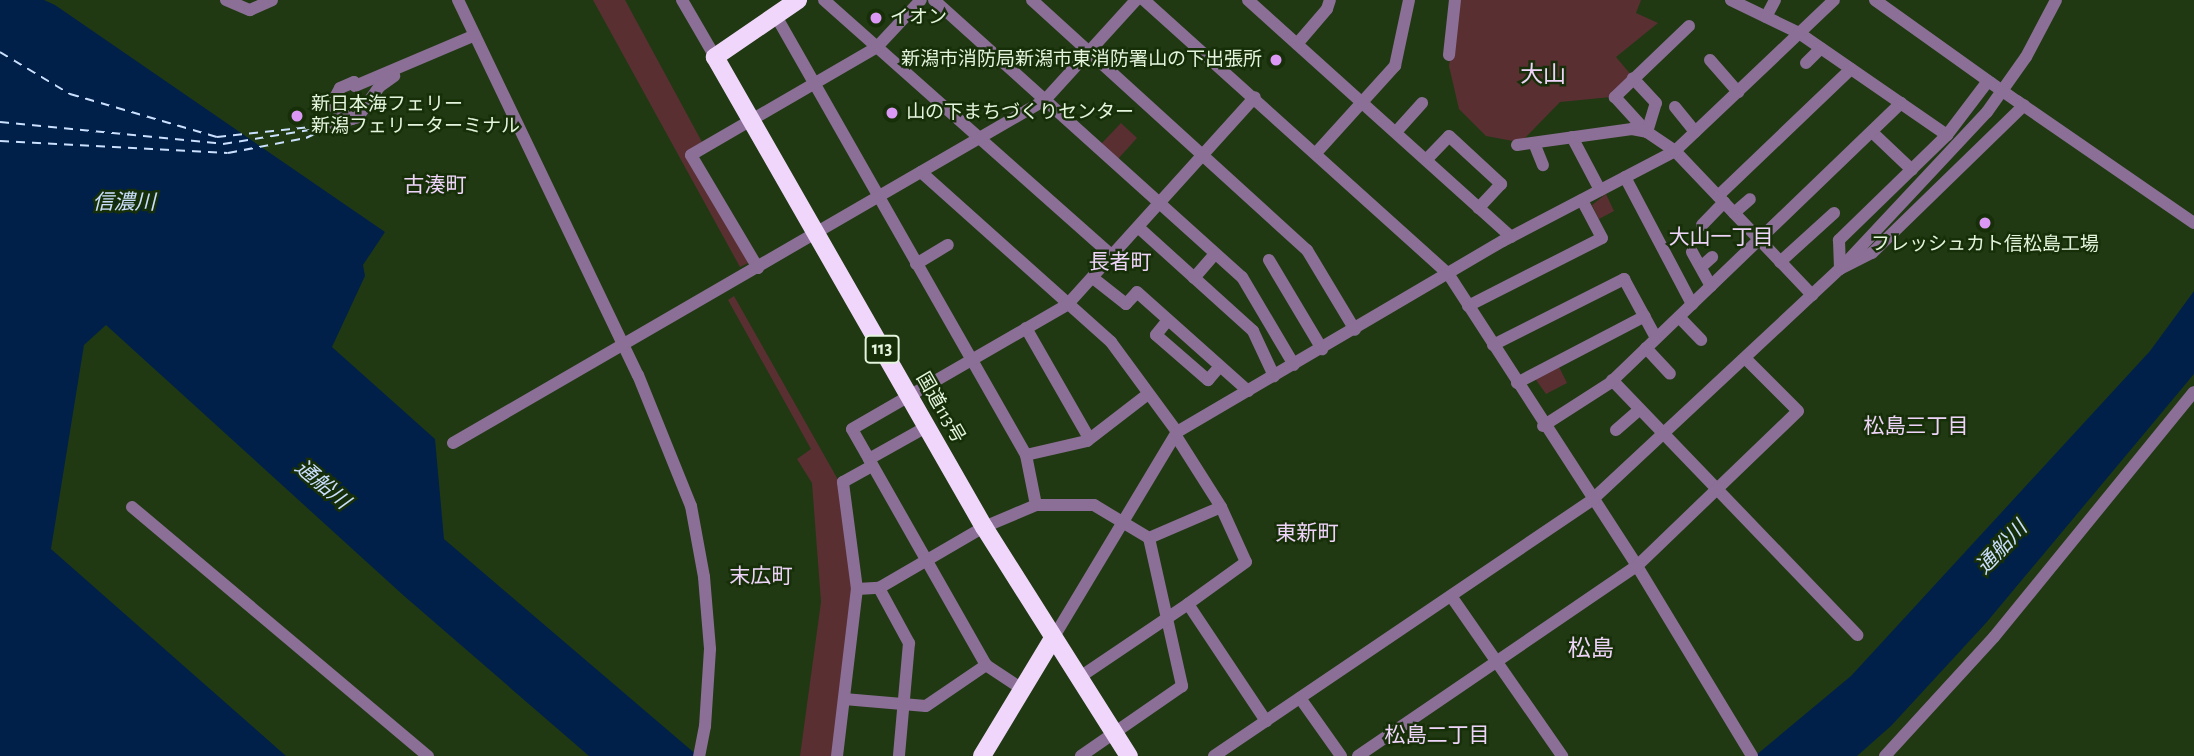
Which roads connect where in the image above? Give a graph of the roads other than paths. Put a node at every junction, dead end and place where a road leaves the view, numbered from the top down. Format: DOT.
graph roads {
  1 [pos="226,0"];
  2 [pos="272,0"];
  3 [pos="458,0"];
  4 [pos="798,0"];
  5 [pos="824,0"];
  6 [pos="921,0"];
  7 [pos="934,0"];
  8 [pos="1032,0"];
  9 [pos="1136,0"];
  10 [pos="1144,0"];
  11 [pos="1248,0"];
  12 [pos="1330,0"];
  13 [pos="1409,0"];
  14 [pos="1455,0"];
  15 [pos="1775,0"];
  16 [pos="1833,0"];
  17 [pos="1875,0"];
  18 [pos="2056,0"];
  19 [pos="685,1"];
  20 [pos="1735,1"];
  21 [pos="1755,5"];
  22 [pos="776,16"];
  23 [pos="1766,17"];
  24 [pos="1689,26"];
  25 [pos="1799,33"];
  26 [pos="475,35"];
  27 [pos="1297,44"];
  28 [pos="877,47"];
  29 [pos="1821,48"];
  30 [pos="1090,52"];
  31 [pos="1449,55"];
  32 [pos="715,57"];
  33 [pos="1710,60"];
  34 [pos="1806,63"];
  35 [pos="408,65"];
  36 [pos="1852,69"];
  37 [pos="1633,78"];
  38 [pos="1989,82"];
  39 [pos="814,84"];
  40 [pos="1738,92"];
  41 [pos="1255,97"];
  42 [pos="1045,100"];
  43 [pos="1363,103"];
  44 [pos="1422,103"];
  45 [pos="1901,103"];
  46 [pos="2021,103"];
  47 [pos="1675,107"];
  48 [pos="352,119"];
  49 [pos="751,121"];
  50 [pos="334,124"];
  51 [pos="1395,132"];
  52 [pos="1647,132"];
  53 [pos="1695,132"];
  54 [pos="1872,132"];
  55 [pos="1947,135"];
  56 [pos="1572,137"];
  57 [pos="981,138"];
  58 [pos="1534,143"];
  59 [pos="1517,145"];
  60 [pos="1675,151"];
  61 [pos="1316,153"];
  62 [pos="1203,155"];
  63 [pos="1426,160"];
  64 [pos="1543,165"];
  65 [pos="1912,170"];
  66 [pos="921,172"];
  67 [pos="1625,177"];
  68 [pos="1600,190"];
  69 [pos="878,196"];
  70 [pos="1750,198"];
  71 [pos="1721,199"];
  72 [pos="1582,200"];
  73 [pos="1159,204"];
  74 [pos="1479,208"];
  75 [pos="1734,213"];
  76 [pos="1834,213"];
  77 [pos="2194,222"];
  78 [pos="1702,225"];
  79 [pos="1138,227"];
  80 [pos="816,233"];
  81 [pos="1511,237"];
  82 [pos="1760,240"];
  83 [pos="948,245"];
  84 [pos="1692,252"];
  85 [pos="1215,254"];
  86 [pos="1112,256"];
  87 [pos="1712,257"];
  88 [pos="1269,260"];
  89 [pos="1780,262"];
  90 [pos="916,264"];
  91 [pos="1701,267"];
  92 [pos="758,268"];
  93 [pos="1840,269"];
  94 [pos="1449,275"];
  95 [pos="1093,278"];
  96 [pos="1194,278"];
  97 [pos="1711,286"];
  98 [pos="1812,295"];
  99 [pos="1067,304"];
  100 [pos="1692,304"];
  101 [pos="1468,306"];
  102 [pos="1645,316"];
  103 [pos="1679,317"];
  104 [pos="1168,320"];
  105 [pos="1026,328"];
  106 [pos="1355,330"];
  107 [pos="1656,338"];
  108 [pos="1701,340"];
  109 [pos="1493,345"];
  110 [pos="624,346"];
  111 [pos="1646,348"];
  112 [pos="1322,349"];
  113 [pos="1745,358"];
  114 [pos="972,360"];
  115 [pos="1294,365"];
  116 [pos="1220,366"];
  117 [pos="1670,374"];
  118 [pos="1274,376"];
  119 [pos="1612,380"];
  120 [pos="1517,383"];
  121 [pos="1248,391"];
  122 [pos="2194,392"];
  123 [pos="1148,394"];
  124 [pos="909,396"];
  125 [pos="1639,410"];
  126 [pos="1544,426"];
  127 [pos="926,427"];
  128 [pos="1616,430"];
  129 [pos="1176,434"];
  130 [pos="1661,434"];
  131 [pos="1089,438"];
  132 [pos="453,443"];
  133 [pos="1026,455"];
  134 [pos="871,463"];
  135 [pos="1716,492"];
  136 [pos="1593,499"];
  137 [pos="1036,506"];
  138 [pos="132,507"];
  139 [pos="1221,507"];
  140 [pos="1123,523"];
  141 [pos="984,527"];
  142 [pos="1149,538"];
  143 [pos="927,559"];
  144 [pos="1637,566"];
  145 [pos="879,588"];
  146 [pos="857,589"];
  147 [pos="1451,596"];
  148 [pos="1188,604"];
  149 [pos="1166,617"];
  150 [pos="1857,635"];
  151 [pos="1052,640"];
  152 [pos="1497,662"];
  153 [pos="986,665"];
  154 [pos="1077,679"];
  155 [pos="1022,689"];
  156 [pos="1300,698"];
  157 [pos="844,699"];
  158 [pos="904,705"];
  159 [pos="1266,721"];
  160 [pos="1113,733"];
  161 [pos="699,754"];
  162 [pos="985,755"];
  163 [pos="428,756"];
  164 [pos="837,756"];
  165 [pos="899,756"];
  166 [pos="1081,756"];
  167 [pos="1129,756"];
  168 [pos="1214,756"];
  169 [pos="1340,756"];
  170 [pos="1358,756"];
  171 [pos="1562,756"];
  172 [pos="1752,756"];
  173 [pos="1885,756"];
  1 -- 2 [label="street"];
  3 -- 26 [label="street"];
  4 -- 22 [label="highway"];
  5 -- 28 [label="street"];
  6 -- 28 [label="street"];
  7 -- 42 [label="street"];
  8 -- 30 [label="street"];
  9 -- 30 [label="street"];
  10 -- 41 [label="street"];
  11 -- 27 [label="street"];
  12 -- 27 [label="street"];
  13 -- 43 [label="street"];
  14 -- 31 [label="street"];
  15 -- 23 [label="street"];
  16 -- 25 [label="street"];
  17 -- 38 [label="street"];
  18 -- 93 [label="street"];
  19 -- 32 [label="street"];
  20 -- 21 [label="street"];
  21 -- 23 [label="street"];
  22 -- 32 [label="highway"];
  22 -- 39 [label="street"];
  23 -- 25 [label="street"];
  24 -- 37 [label="street"];
  25 -- 29 [label="street"];
  25 -- 40 [label="street"];
  26 -- 35 [label="street"];
  26 -- 110 [label="street"];
  27 -- 43 [label="street"];
  28 -- 39 [label="street"];
  28 -- 57 [label="street"];
  29 -- 34 [label="street"];
  29 -- 36 [label="street"];
  30 -- 42 [label="street"];
  30 -- 62 [label="street"];
  32 -- 49 [label="highway, 国道113号 / 113"];
  33 -- 40 [label="street"];
  35 -- 48 [label="street"];
  35 -- 48 [label="street"];
  36 -- 45 [label="street"];
  36 -- 71 [label="street"];
  37 -- 52 [label="street"];
  37 -- 52 [label="street"];
  38 -- 46 [label="street, bridge"];
  38 -- 55 [label="street"];
  39 -- 49 [label="street"];
  39 -- 69 [label="street"];
  40 -- 53 [label="street"];
  41 -- 61 [label="street"];
  41 -- 62 [label="street"];
  42 -- 57 [label="street"];
  42 -- 73 [label="street"];
  43 -- 51 [label="street"];
  43 -- 61 [label="street"];
  44 -- 51 [label="street"];
  45 -- 54 [label="street"];
  45 -- 55 [label="street"];
  46 -- 77 [label="street"];
  46 -- 93 [label="street"];
  47 -- 53 [label="street"];
  48 -- 50 [label="street"];
  49 -- 80 [label="highway, 国道113号 / 113"];
  49 -- 92 [label="street"];
  51 -- 63 [label="street"];
  52 -- 56 [label="street"];
  52 -- 60 [label="street"];
  53 -- 60 [label="street"];
  54 -- 65 [label="street"];
  54 -- 82 [label="street"];
  55 -- 65 [label="street"];
  56 -- 58 [label="street"];
  56 -- 68 [label="street"];
  57 -- 66 [label="street"];
  57 -- 86 [label="street"];
  58 -- 59 [label="street"];
  58 -- 64 [label="street"];
  60 -- 67 [label="street"];
  60 -- 71 [label="street"];
  61 -- 94 [label="street"];
  62 -- 73 [label="street"];
  62 -- 106 [label="street"];
  63 -- 74 [label="street"];
  63 -- 74 [label="street"];
  65 -- 93 [label="street"];
  66 -- 69 [label="street"];
  66 -- 99 [label="street"];
  67 -- 68 [label="street"];
  67 -- 100 [label="street"];
  68 -- 72 [label="street"];
  69 -- 80 [label="street"];
  69 -- 90 [label="street"];
  70 -- 75 [label="street"];
  71 -- 75 [label="street"];
  71 -- 78 [label="street"];
  72 -- 81 [label="street"];
  72 -- 101 [label="street"];
  73 -- 79 [label="street"];
  73 -- 85 [label="street"];
  74 -- 81 [label="street"];
  75 -- 82 [label="street"];
  76 -- 89 [label="street"];
  79 -- 86 [label="street"];
  79 -- 96 [label="street"];
  80 -- 92 [label="street"];
  80 -- 124 [label="highway, 国道113号 / 113"];
  81 -- 94 [label="street"];
  82 -- 89 [label="street"];
  82 -- 97 [label="street"];
  83 -- 90 [label="street"];
  84 -- 91 [label="street"];
  85 -- 96 [label="street"];
  85 -- 115 [label="street"];
  86 -- 95 [label="street"];
  87 -- 91 [label="street"];
  88 -- 112 [label="street"];
  89 -- 98 [label="street"];
  90 -- 114 [label="street"];
  91 -- 97 [label="street"];
  92 -- 110 [label="street"];
  93 -- 98 [label="street"];
  94 -- 101 [label="street"];
  94 -- 106 [label="street"];
  95 -- 99 [label="street"];
  95 -- 104 [label="street"];
  96 -- 118 [label="street"];
  97 -- 100 [label="street"];
  98 -- 113 [label="street"];
  99 -- 105 [label="street"];
  99 -- 123 [label="street"];
  100 -- 103 [label="street"];
  101 -- 109 [label="street"];
  102 -- 107 [label="street"];
  102 -- 109 [label="street"];
  102 -- 120 [label="street"];
  103 -- 107 [label="street"];
  103 -- 108 [label="street"];
  104 -- 116 [label="street"];
  104 -- 116 [label="street"];
  105 -- 114 [label="street"];
  105 -- 131 [label="street"];
  106 -- 112 [label="street"];
  107 -- 111 [label="street"];
  109 -- 120 [label="street"];
  110 -- 132 [label="street"];
  110 -- 161 [label="street"];
  111 -- 117 [label="street"];
  111 -- 119 [label="street"];
  112 -- 115 [label="street"];
  113 -- 130 [label="street"];
  113 -- 135 [label="street"];
  114 -- 124 [label="street"];
  114 -- 133 [label="street"];
  115 -- 118 [label="street"];
  116 -- 121 [label="street"];
  118 -- 121 [label="street"];
  119 -- 125 [label="street"];
  119 -- 126 [label="street"];
  120 -- 126 [label="street"];
  121 -- 129 [label="street"];
  122 -- 173 [label="street"];
  123 -- 129 [label="street"];
  123 -- 131 [label="street"];
  124 -- 127 [label="highway, 国道113号 / 113"];
  124 -- 134 [label="street"];
  125 -- 128 [label="street"];
  125 -- 130 [label="street"];
  126 -- 136 [label="street"];
  127 -- 134 [label="street"];
  127 -- 141 [label="highway, 国道113号 / 113"];
  129 -- 139 [label="street"];
  129 -- 140 [label="street"];
  130 -- 135 [label="street"];
  130 -- 136 [label="street"];
  131 -- 133 [label="street"];
  133 -- 137 [label="street"];
  134 -- 143 [label="street"];
  134 -- 146 [label="street"];
  135 -- 144 [label="street"];
  135 -- 150 [label="street"];
  136 -- 144 [label="street"];
  136 -- 147 [label="street"];
  137 -- 140 [label="street"];
  137 -- 141 [label="street"];
  138 -- 163 [label="street"];
  139 -- 142 [label="street"];
  139 -- 148 [label="street"];
  140 -- 142 [label="street"];
  140 -- 151 [label="street"];
  141 -- 143 [label="street"];
  141 -- 151 [label="highway, 国道113号 / 113"];
  142 -- 149 [label="street"];
  143 -- 145 [label="street"];
  143 -- 153 [label="street"];
  144 -- 152 [label="street"];
  144 -- 172 [label="street"];
  145 -- 146 [label="street"];
  145 -- 158 [label="street"];
  146 -- 157 [label="street"];
  147 -- 152 [label="street"];
  147 -- 156 [label="street"];
  148 -- 149 [label="street"];
  148 -- 159 [label="street"];
  149 -- 154 [label="street"];
  149 -- 160 [label="street"];
  151 -- 154 [label="highway, 113"];
  151 -- 155 [label="highway"];
  152 -- 170 [label="street"];
  152 -- 171 [label="street"];
  153 -- 155 [label="street"];
  153 -- 158 [label="street"];
  154 -- 160 [label="highway, 113"];
  155 -- 162 [label="highway"];
  156 -- 159 [label="street"];
  156 -- 169 [label="street"];
  157 -- 158 [label="street"];
  157 -- 164 [label="street"];
  158 -- 165 [label="street"];
  159 -- 168 [label="street"];
  160 -- 166 [label="street"];
  160 -- 167 [label="highway, 113"];
}
